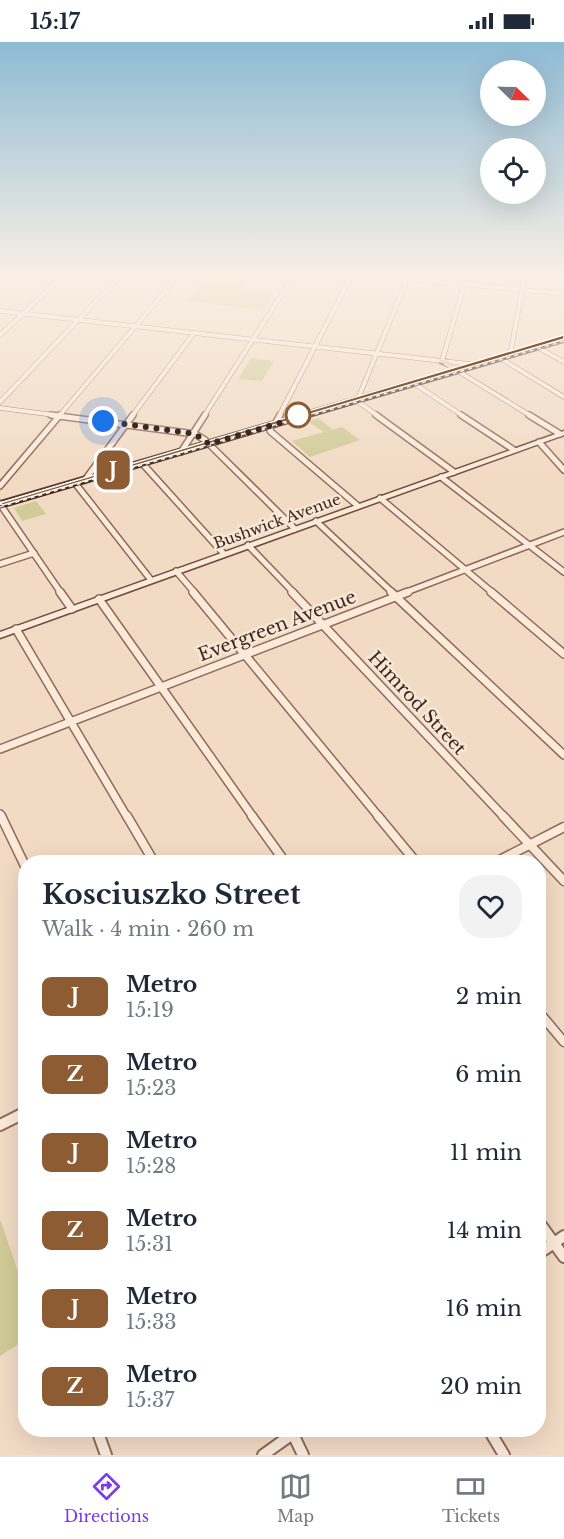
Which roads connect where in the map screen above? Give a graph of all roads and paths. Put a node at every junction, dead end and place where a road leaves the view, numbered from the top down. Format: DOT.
graph roads {
  1 [pos="58,341"];
  2 [pos="123,341"];
  3 [pos="188,341"];
  4 [pos="253,341"];
  5 [pos="262,341"];
  6 [pos="318,341"];
  7 [pos="382,341"];
  8 [pos="448,341"];
  9 [pos="513,341"];
  10 [pos="557,341"];
  11 [pos="315,347"];
  12 [pos="537,347"];
  13 [pos="377,354"];
  14 [pos="510,356"];
  15 [pos="500,358"];
  16 [pos="442,361"];
  17 [pos="564,363"];
  18 [pos="478,365"];
  19 [pos="461,370"];
  20 [pos="415,384"];
  21 [pos="564,397"];
  22 [pos="357,401"];
  23 [pos="0,402"];
  24 [pos="0,408"];
  25 [pos="60,416"];
  26 [pos="279,416"];
  27 [pos="288,420"];
  28 [pos="126,424"];
  29 [pos="273,425"];
  30 [pos="562,433"];
  31 [pos="195,434"];
  32 [pos="539,442"];
  33 [pos="209,444"];
  34 [pos="514,450"];
  35 [pos="181,452"];
  36 [pos="142,463"];
  37 [pos="94,467"];
  38 [pos="564,470"];
  39 [pos="454,472"];
  40 [pos="102,475"];
  41 [pos="441,477"];
  42 [pos="85,480"];
  43 [pos="75,483"];
  44 [pos="0,486"];
  45 [pos="381,498"];
  46 [pos="0,505"];
  47 [pos="358,506"];
  48 [pos="316,521"];
  49 [pos="295,528"];
  50 [pos="564,532"];
  51 [pos="248,545"];
  52 [pos="529,545"];
  53 [pos="34,553"];
  54 [pos="224,554"];
  55 [pos="0,564"];
  56 [pos="464,570"];
  57 [pos="176,572"];
  58 [pos="564,572"];
  59 [pos="151,580"];
  60 [pos="396,596"];
  61 [pos="99,599"];
  62 [pos="72,609"];
  63 [pos="322,625"];
  64 [pos="16,629"];
  65 [pos="0,635"];
  66 [pos="244,654"];
  67 [pos="564,654"];
  68 [pos="161,687"];
  69 [pos="71,721"];
  70 [pos="0,749"];
  71 [pos="564,755"];
  72 [pos="0,814"];
  73 [pos="564,827"];
  74 [pos="530,845"];
  75 [pos="20,855"];
  76 [pos="150,855"];
  77 [pos="280,855"];
  78 [pos="410,855"];
  79 [pos="510,855"];
  80 [pos="539,855"];
  81 [pos="546,862"];
  82 [pos="564,881"];
  83 [pos="546,1021"];
  84 [pos="564,1042"];
  85 [pos="18,1116"];
  86 [pos="0,1125"];
  87 [pos="546,1232"];
  88 [pos="564,1236"];
  89 [pos="554,1243"];
  90 [pos="546,1248"];
  91 [pos="564,1257"];
  92 [pos="100,1437"];
  93 [pos="286,1437"];
  94 [pos="296,1437"];
  95 [pos="493,1437"];
  96 [pos="106,1455"];
  97 [pos="263,1455"];
  98 [pos="303,1455"];
  99 [pos="504,1455"];
  1 -- 23 [label="street"];
  2 -- 25 [label="street"];
  3 -- 28 [label="street"];
  4 -- 31 [label="street"];
  5 -- 11 [label="street"];
  6 -- 11 [label="street"];
  7 -- 13 [label="street"];
  8 -- 16 [label="street"];
  9 -- 14 [label="street"];
  10 -- 12 [label="main road"];
  11 -- 13 [label="street"];
  11 -- 26 [label="street"];
  12 -- 14 [label="main road"];
  12 -- 17 [label="street"];
  13 -- 16 [label="street"];
  13 -- 22 [label="street"];
  14 -- 15 [label="main road"];
  15 -- 18 [label="main road"];
  15 -- 21 [label="street"];
  16 -- 18 [label="street"];
  16 -- 19 [label="main road"];
  18 -- 19 [label="main road"];
  19 -- 20 [label="main road"];
  19 -- 30 [label="street"];
  20 -- 22 [label="main road"];
  20 -- 34 [label="street"];
  22 -- 27 [label="main road"];
  22 -- 39 [label="street"];
  24 -- 25 [label="street"];
  25 -- 28 [label="street"];
  25 -- 44 [label="street"];
  26 -- 27 [label="street"];
  26 -- 29 [label="street"];
  27 -- 29 [label="main road"];
  28 -- 31 [label="street"];
  28 -- 37 [label="street"];
  29 -- 33 [label="main road"];
  29 -- 47 [label="street"];
  30 -- 32 [label="main road, Bushwick Avenue"];
  31 -- 33 [label="street"];
  31 -- 35 [label="street"];
  32 -- 34 [label="main road, Bushwick Avenue"];
  32 -- 38 [label="street"];
  33 -- 35 [label="main road"];
  33 -- 49 [label="street"];
  34 -- 39 [label="main road, Bushwick Avenue"];
  35 -- 36 [label="main road"];
  36 -- 40 [label="main road"];
  36 -- 54 [label="street"];
  37 -- 40 [label="street"];
  37 -- 42 [label="street"];
  39 -- 41 [label="main road, Bushwick Avenue"];
  40 -- 42 [label="main road"];
  41 -- 45 [label="main road, Bushwick Avenue"];
  41 -- 52 [label="street"];
  42 -- 43 [label="main road"];
  43 -- 46 [label="main road"];
  43 -- 59 [label="street"];
  45 -- 47 [label="main road, Bushwick Avenue"];
  45 -- 56 [label="street"];
  46 -- 53 [label="street"];
  47 -- 48 [label="main road, Bushwick Avenue"];
  48 -- 49 [label="main road, Bushwick Avenue"];
  48 -- 60 [label="street"];
  49 -- 51 [label="main road, Bushwick Avenue"];
  50 -- 52 [label="street, Evergreen Avenue"];
  51 -- 54 [label="main road, Bushwick Avenue"];
  51 -- 63 [label="street, Himrod Street"];
  52 -- 56 [label="street, Evergreen Avenue"];
  52 -- 58 [label="street"];
  53 -- 55 [label="street"];
  53 -- 62 [label="street"];
  54 -- 57 [label="main road, Bushwick Avenue"];
  56 -- 60 [label="street, Evergreen Avenue"];
  56 -- 67 [label="street"];
  57 -- 59 [label="main road, Bushwick Avenue"];
  57 -- 66 [label="street"];
  59 -- 61 [label="main road, Bushwick Avenue"];
  60 -- 63 [label="street, Evergreen Avenue"];
  60 -- 71 [label="street"];
  61 -- 62 [label="main road, Bushwick Avenue"];
  61 -- 68 [label="street"];
  62 -- 64 [label="main road, Bushwick Avenue"];
  63 -- 66 [label="street, Evergreen Avenue"];
  63 -- 74 [label="street, Himrod Street"];
  64 -- 65 [label="main road, Bushwick Avenue"];
  64 -- 69 [label="street"];
  66 -- 68 [label="street, Evergreen Avenue"];
  66 -- 78 [label="street"];
  68 -- 69 [label="street, Evergreen Avenue"];
  68 -- 77 [label="street"];
  69 -- 70 [label="street, Evergreen Avenue"];
  69 -- 76 [label="street"];
  72 -- 75 [label="street"];
  73 -- 74 [label="street"];
  74 -- 79 [label="street"];
  74 -- 80 [label="street, Himrod Street"];
  81 -- 82 [label="street, Himrod Street"];
  83 -- 84 [label="street"];
  85 -- 86 [label="street"];
  87 -- 89 [label="street"];
  88 -- 89 [label="street"];
  89 -- 90 [label="street"];
  89 -- 91 [label="street"];
  92 -- 96 [label="street"];
  93 -- 97 [label="street"];
  94 -- 98 [label="street"];
  95 -- 99 [label="street"];
}
